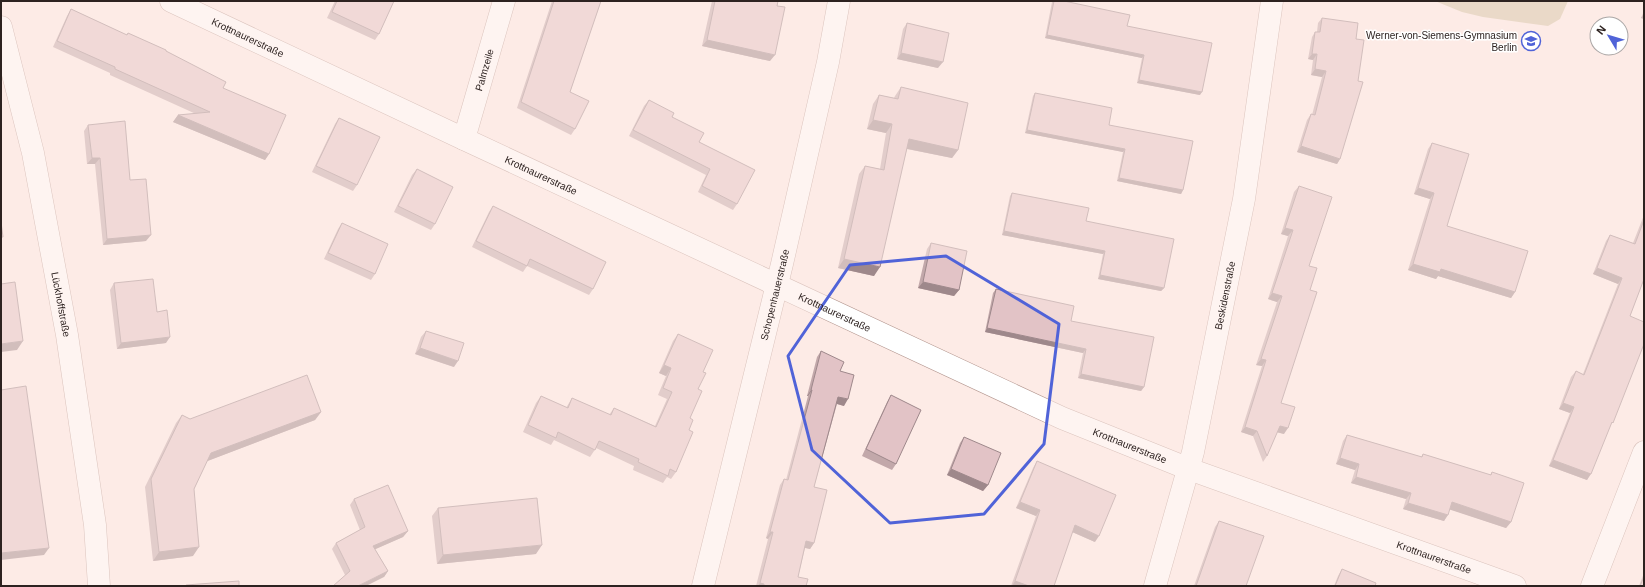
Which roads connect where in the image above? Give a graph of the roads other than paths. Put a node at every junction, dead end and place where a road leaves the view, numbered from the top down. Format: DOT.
graph roads {
  1 [pos="171,1"];
  2 [pos="504,1"];
  3 [pos="838,1"];
  4 [pos="1272,1"];
  5 [pos="1,27"];
  6 [pos="464,139"];
  7 [pos="777,286"];
  8 [pos="1644,452"];
  9 [pos="1189,469"];
  10 [pos="99,586"];
  11 [pos="703,586"];
  12 [pos="1155,586"];
  13 [pos="1515,586"];
  14 [pos="1592,586"];
  1 -- 6 [label="street, Krottnaurerstraße"];
  2 -- 6 [label="street, Palmzeile"];
  3 -- 7 [label="street, Schopenhauerstraße"];
  4 -- 9 [label="street, Beskidenstraße"];
  5 -- 10 [label="street, Lückhoffstraße"];
  6 -- 7 [label="street, Krottnaurerstraße"];
  7 -- 9 [label="street, Krottnaurerstraße"];
  7 -- 11 [label="street, Schopenhauerstraße"];
  8 -- 14 [label="street"];
  9 -- 12 [label="street, Beskidenstraße"];
  9 -- 13 [label="street, Krottnaurerstraße"];
}
